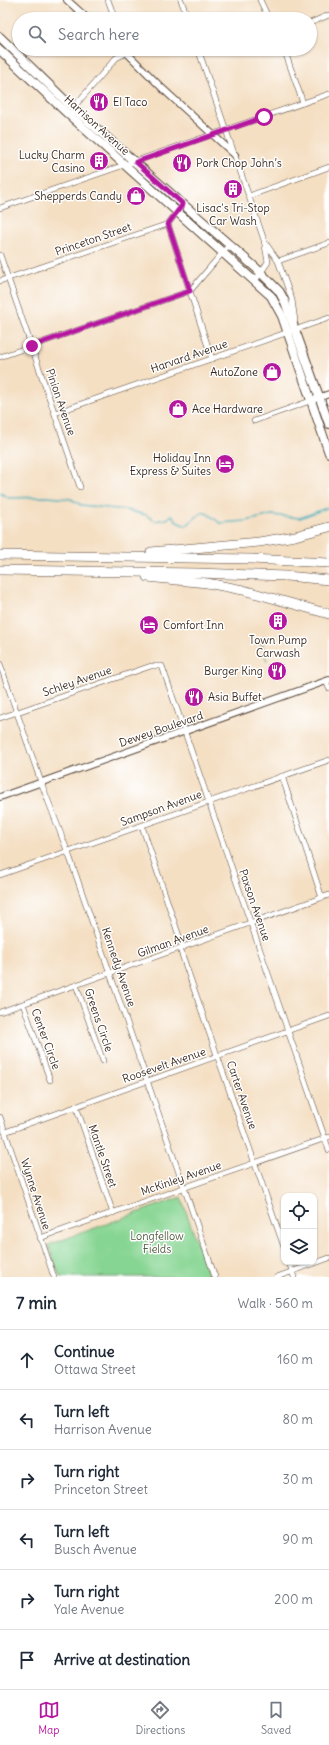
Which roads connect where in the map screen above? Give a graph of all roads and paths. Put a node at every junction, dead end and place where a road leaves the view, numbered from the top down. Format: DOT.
graph roads {
  1 [pos="67,0"];
  2 [pos="108,0"];
  3 [pos="181,0"];
  4 [pos="260,0"];
  5 [pos="80,12"];
  6 [pos="112,12"];
  7 [pos="185,12"];
  8 [pos="266,12"];
  9 [pos="329,16"];
  10 [pos="317,20"];
  11 [pos="0,37"];
  12 [pos="7,45"];
  13 [pos="12,50"];
  14 [pos="0,51"];
  15 [pos="19,56"];
  16 [pos="118,56"];
  17 [pos="131,56"];
  18 [pos="200,56"];
  19 [pos="286,56"];
  20 [pos="329,94"];
  21 [pos="303,103"];
  22 [pos="73,108"];
  23 [pos="226,130"];
  24 [pos="214,134"];
  25 [pos="235,155"];
  26 [pos="136,162"];
  27 [pos="126,166"];
  28 [pos="329,167"];
  29 [pos="249,196"];
  30 [pos="183,204"];
  31 [pos="0,208"];
  32 [pos="178,211"];
  33 [pos="168,224"];
  34 [pos="264,240"];
  35 [pos="329,243"];
  36 [pos="229,245"];
  37 [pos="222,251"];
  38 [pos="0,255"];
  39 [pos="278,261"];
  40 [pos="261,273"];
  41 [pos="8,279"];
  42 [pos="0,281"];
  43 [pos="255,281"];
  44 [pos="190,291"];
  45 [pos="329,318"];
  46 [pos="296,330"];
  47 [pos="287,333"];
  48 [pos="32,346"];
  49 [pos="0,357"];
  50 [pos="212,359"];
  51 [pos="329,394"];
  52 [pos="319,398"];
  53 [pos="310,401"];
  54 [pos="55,413"];
  55 [pos="254,421"];
  56 [pos="329,424"];
  57 [pos="329,453"];
  58 [pos="80,487"];
  59 [pos="329,526"];
  60 [pos="0,555"];
  61 [pos="56,557"];
  62 [pos="329,563"];
  63 [pos="0,570"];
  64 [pos="110,571"];
  65 [pos="329,580"];
  66 [pos="329,614"];
  67 [pos="0,664"];
  68 [pos="162,666"];
  69 [pos="328,680"];
  70 [pos="329,688"];
  71 [pos="18,712"];
  72 [pos="0,718"];
  73 [pos="184,731"];
  74 [pos="329,760"];
  75 [pos="282,776"];
  76 [pos="41,782"];
  77 [pos="0,796"];
  78 [pos="209,802"];
  79 [pos="142,826"];
  80 [pos="68,851"];
  81 [pos="0,875"];
  82 [pos="329,895"];
  83 [pos="322,898"];
  84 [pos="250,924"];
  85 [pos="182,949"];
  86 [pos="111,973"];
  87 [pos="76,985"];
  88 [pos="22,1004"];
  89 [pos="0,1012"];
  90 [pos="329,1016"];
  91 [pos="287,1030"];
  92 [pos="218,1056"];
  93 [pos="103,1062"];
  94 [pos="50,1080"];
  95 [pos="148,1081"];
  96 [pos="76,1106"];
  97 [pos="0,1118"];
  98 [pos="5,1132"];
  99 [pos="327,1138"];
  100 [pos="329,1150"];
  101 [pos="255,1163"];
  102 [pos="184,1188"];
  103 [pos="112,1213"];
  104 [pos="40,1238"];
  105 [pos="281,1239"];
  106 [pos="329,1258"];
  107 [pos="290,1265"];
  108 [pos="292,1271"];
  109 [pos="54,1277"];
  110 [pos="216,1277"];
  111 [pos="277,1277"];
  112 [pos="294,1277"];
  1 -- 5 [label="street"];
  2 -- 6 [label="street"];
  3 -- 7 [label="street"];
  4 -- 8 [label="street"];
  9 -- 10 [label="street"];
  11 -- 12 [label="main road, Harrison Avenue"];
  12 -- 13 [label="main road, Harrison Avenue"];
  12 -- 14 [label="street"];
  14 -- 27 [label="main road, Harrison Avenue"];
  15 -- 22 [label="main road, Harrison Avenue"];
  16 -- 22 [label="street"];
  17 -- 24 [label="street"];
  18 -- 23 [label="street"];
  19 -- 21 [label="street"];
  20 -- 21 [label="street"];
  21 -- 23 [label="street"];
  22 -- 26 [label="main road, Harrison Avenue"];
  23 -- 24 [label="street"];
  23 -- 25 [label="street"];
  24 -- 25 [label="street"];
  24 -- 26 [label="street"];
  25 -- 29 [label="street"];
  26 -- 27 [label="street"];
  26 -- 30 [label="main road, Harrison Avenue"];
  27 -- 31 [label="street"];
  27 -- 32 [label="main road, Harrison Avenue"];
  28 -- 29 [label="street"];
  29 -- 34 [label="street"];
  30 -- 32 [label="street"];
  30 -- 36 [label="main road, Harrison Avenue"];
  32 -- 33 [label="street"];
  32 -- 37 [label="main road, Harrison Avenue"];
  33 -- 41 [label="street, Princeton Street"];
  33 -- 44 [label="street"];
  34 -- 39 [label="street"];
  34 -- 40 [label="street"];
  35 -- 39 [label="street"];
  36 -- 37 [label="street"];
  36 -- 40 [label="main road, Harrison Avenue"];
  37 -- 43 [label="main road, Harrison Avenue"];
  37 -- 44 [label="street"];
  38 -- 41 [label="street, Pinion Avenue"];
  39 -- 46 [label="street"];
  40 -- 43 [label="street"];
  40 -- 46 [label="main road, Harrison Avenue"];
  41 -- 42 [label="street, Princeton Street"];
  41 -- 48 [label="street, Pinion Avenue"];
  43 -- 47 [label="main road, Harrison Avenue"];
  44 -- 48 [label="street"];
  44 -- 50 [label="street"];
  45 -- 46 [label="street, Harvard Avenue"];
  46 -- 47 [label="street, Harvard Avenue"];
  46 -- 52 [label="main road, Harrison Avenue"];
  47 -- 50 [label="street, Harvard Avenue"];
  47 -- 53 [label="main road, Harrison Avenue"];
  48 -- 49 [label="street"];
  48 -- 54 [label="street, Pinion Avenue"];
  50 -- 54 [label="street, Harvard Avenue"];
  51 -- 52 [label="street"];
  52 -- 53 [label="street"];
  52 -- 56 [label="main road, Harrison Avenue"];
  53 -- 55 [label="street"];
  53 -- 57 [label="main road, Harrison Avenue"];
  54 -- 58 [label="street, Pinion Avenue"];
  59 -- 61 [label="highway"];
  60 -- 61 [label="highway"];
  61 -- 62 [label="highway"];
  63 -- 64 [label="highway"];
  64 -- 65 [label="highway"];
  64 -- 66 [label="highway"];
  67 -- 71 [label="street, Kennedy Avenue"];
  68 -- 71 [label="street, Schley Avenue"];
  68 -- 73 [label="street, Paxson Avenue"];
  69 -- 70 [label="street"];
  69 -- 73 [label="street, Dewey Boulevard"];
  71 -- 72 [label="street, Schley Avenue"];
  71 -- 76 [label="street, Kennedy Avenue"];
  73 -- 76 [label="street, Dewey Boulevard"];
  73 -- 78 [label="street, Paxson Avenue"];
  74 -- 75 [label="street, Sampson Avenue"];
  75 -- 78 [label="street, Sampson Avenue"];
  75 -- 83 [label="street"];
  76 -- 77 [label="street, Dewey Boulevard"];
  76 -- 80 [label="street, Kennedy Avenue"];
  78 -- 79 [label="street, Sampson Avenue"];
  78 -- 84 [label="street, Paxson Avenue"];
  79 -- 80 [label="street, Sampson Avenue"];
  79 -- 85 [label="street, Carter Avenue"];
  80 -- 81 [label="street, Sampson Avenue"];
  80 -- 86 [label="street, Kennedy Avenue"];
  82 -- 83 [label="street, Gilman Avenue"];
  83 -- 84 [label="street, Gilman Avenue"];
  84 -- 85 [label="street, Gilman Avenue"];
  84 -- 91 [label="street, Paxson Avenue"];
  85 -- 86 [label="street, Gilman Avenue"];
  85 -- 92 [label="street, Carter Avenue"];
  86 -- 87 [label="street, Gilman Avenue"];
  86 -- 95 [label="street, Kennedy Avenue"];
  87 -- 88 [label="street, Gilman Avenue"];
  87 -- 93 [label="street, Greens Circle"];
  88 -- 89 [label="street, Gilman Avenue"];
  88 -- 94 [label="street, Center Circle"];
  90 -- 91 [label="street, Roosevelt Avenue"];
  91 -- 92 [label="street, Roosevelt Avenue"];
  91 -- 99 [label="street, Paxson Avenue"];
  92 -- 95 [label="street, Roosevelt Avenue"];
  92 -- 101 [label="street, Carter Avenue"];
  95 -- 96 [label="street, Roosevelt Avenue"];
  95 -- 102 [label="street, Kennedy Avenue"];
  96 -- 98 [label="street, Roosevelt Avenue"];
  96 -- 103 [label="street, Mantle Street"];
  97 -- 98 [label="street, Wynne Avenue"];
  98 -- 104 [label="street, Wynne Avenue"];
  99 -- 100 [label="street, Paxson Avenue"];
  99 -- 101 [label="street, McKinley Avenue"];
  101 -- 102 [label="street, McKinley Avenue"];
  101 -- 105 [label="street, Carter Avenue"];
  102 -- 103 [label="street, McKinley Avenue"];
  102 -- 110 [label="street, Kennedy Avenue"];
  103 -- 104 [label="street, McKinley Avenue"];
  104 -- 109 [label="street, Wynne Avenue"];
  106 -- 108 [label="street"];
  107 -- 108 [label="street"];
  108 -- 111 [label="street"];
  108 -- 112 [label="street"];
}
